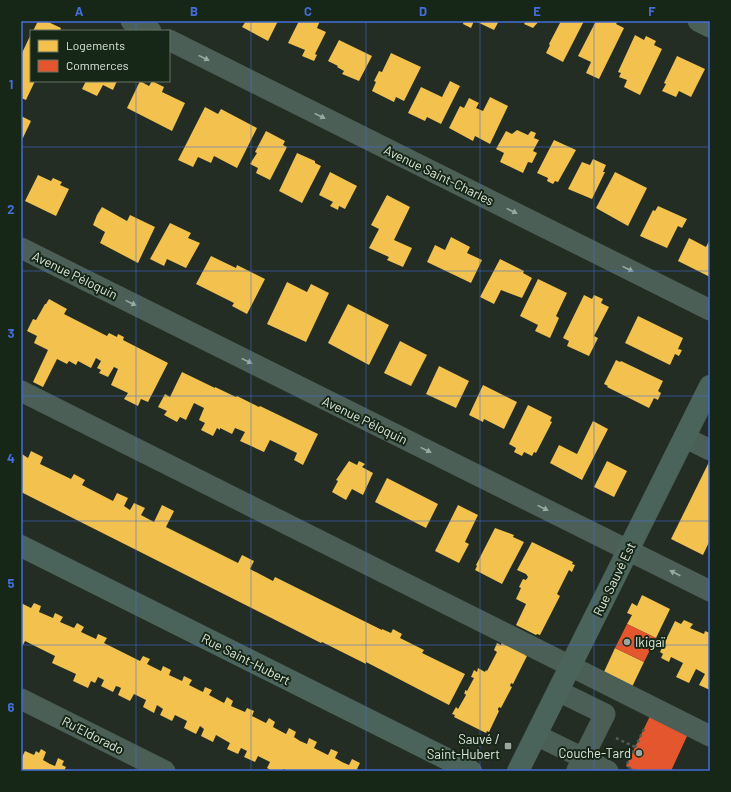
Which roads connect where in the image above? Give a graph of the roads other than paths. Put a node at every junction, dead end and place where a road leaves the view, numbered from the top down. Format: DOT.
graph roads {
  1 [pos="131,21"];
  2 [pos="698,21"];
  3 [pos="710,27"];
  4 [pos="149,30"];
  5 [pos="170,40"];
  6 [pos="21,248"];
  7 [pos="710,310"];
  8 [pos="710,386"];
  9 [pos="21,391"];
  10 [pos="684,437"];
  11 [pos="710,450"];
  12 [pos="21,546"];
  13 [pos="628,551"];
  14 [pos="710,591"];
  15 [pos="570,667"];
  16 [pos="558,691"];
  17 [pos="21,699"];
  18 [pos="536,735"];
  19 [pos="710,736"];
  20 [pos="580,765"];
  21 [pos="165,771"];
  22 [pos="470,771"];
  23 [pos="518,771"];
  24 [pos="608,771"];
  1 -- 4 [label="street"];
  2 -- 3 [label="street"];
  5 -- 7 [label="street, Avenue Saint-Charles, one-way"];
  6 -- 13 [label="street, Avenue Péloquin, one-way"];
  8 -- 10 [label="main road, Rue Sauvé Est"];
  9 -- 15 [label="street"];
  10 -- 11 [label="street"];
  10 -- 13 [label="main road, Rue Sauvé Est"];
  12 -- 22 [label="main road, Rue Saint-Hubert"];
  14 -- 13 [label="street, Avenue Péloquin, one-way"];
  13 -- 15 [label="main road, Rue Sauvé Est"];
  15 -- 16 [label="main road, Rue Sauvé Est"];
  15 -- 19 [label="street"];
  16 -- 18 [label="main road, Rue Sauvé Est"];
  16 -- 20 [label="street"];
  17 -- 21 [label="street, Ru’Eldorado"];
  18 -- 20 [label="street"];
  18 -- 23 [label="main road, Rue Sauvé Est"];
  20 -- 24 [label="street"];
}
